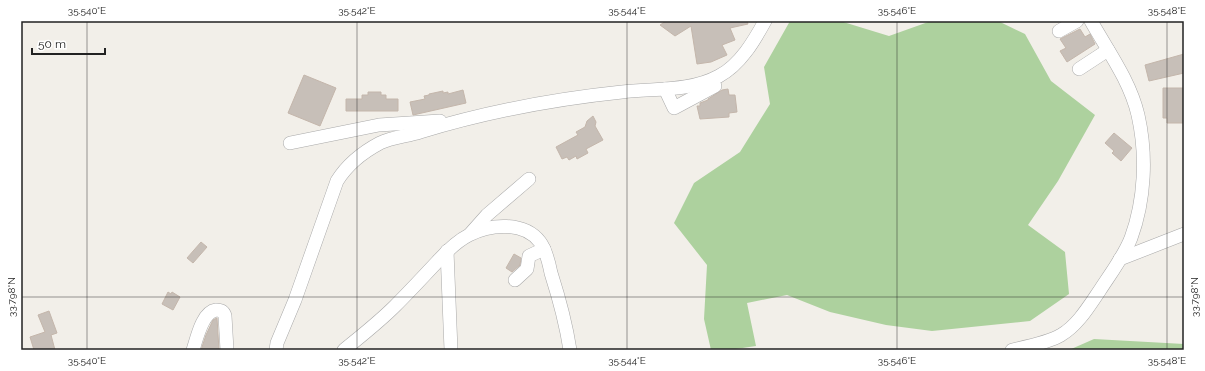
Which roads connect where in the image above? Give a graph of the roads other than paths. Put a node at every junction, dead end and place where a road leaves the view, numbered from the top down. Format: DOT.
graph roads {
  1 [pos="765,21"];
  2 [pos="1077,21"];
  3 [pos="1091,21"];
  4 [pos="1059,31"];
  5 [pos="1108,50"];
  6 [pos="1079,69"];
  7 [pos="715,86"];
  8 [pos="665,88"];
  9 [pos="456,121"];
  10 [pos="290,143"];
  11 [pos="529,179"];
  12 [pos="469,234"];
  13 [pos="1184,234"];
  14 [pos="544,249"];
  15 [pos="447,251"];
  16 [pos="1120,259"];
  17 [pos="516,280"];
  18 [pos="346,349"];
  19 [pos="193,350"];
  20 [pos="227,350"];
  21 [pos="276,350"];
  22 [pos="451,350"];
  23 [pos="570,350"];
  24 [pos="1012,350"];
  1 -- 8 [label="street"];
  2 -- 4 [label="street"];
  3 -- 5 [label="street"];
  5 -- 6 [label="street"];
  5 -- 16 [label="street"];
  7 -- 8 [label="street"];
  8 -- 9 [label="street"];
  9 -- 10 [label="street"];
  9 -- 21 [label="street"];
  11 -- 12 [label="street"];
  12 -- 14 [label="street"];
  12 -- 15 [label="street"];
  13 -- 16 [label="street"];
  14 -- 17 [label="street"];
  14 -- 23 [label="street"];
  15 -- 18 [label="street"];
  15 -- 22 [label="street"];
  16 -- 24 [label="street"];
  19 -- 20 [label="street"];
}
